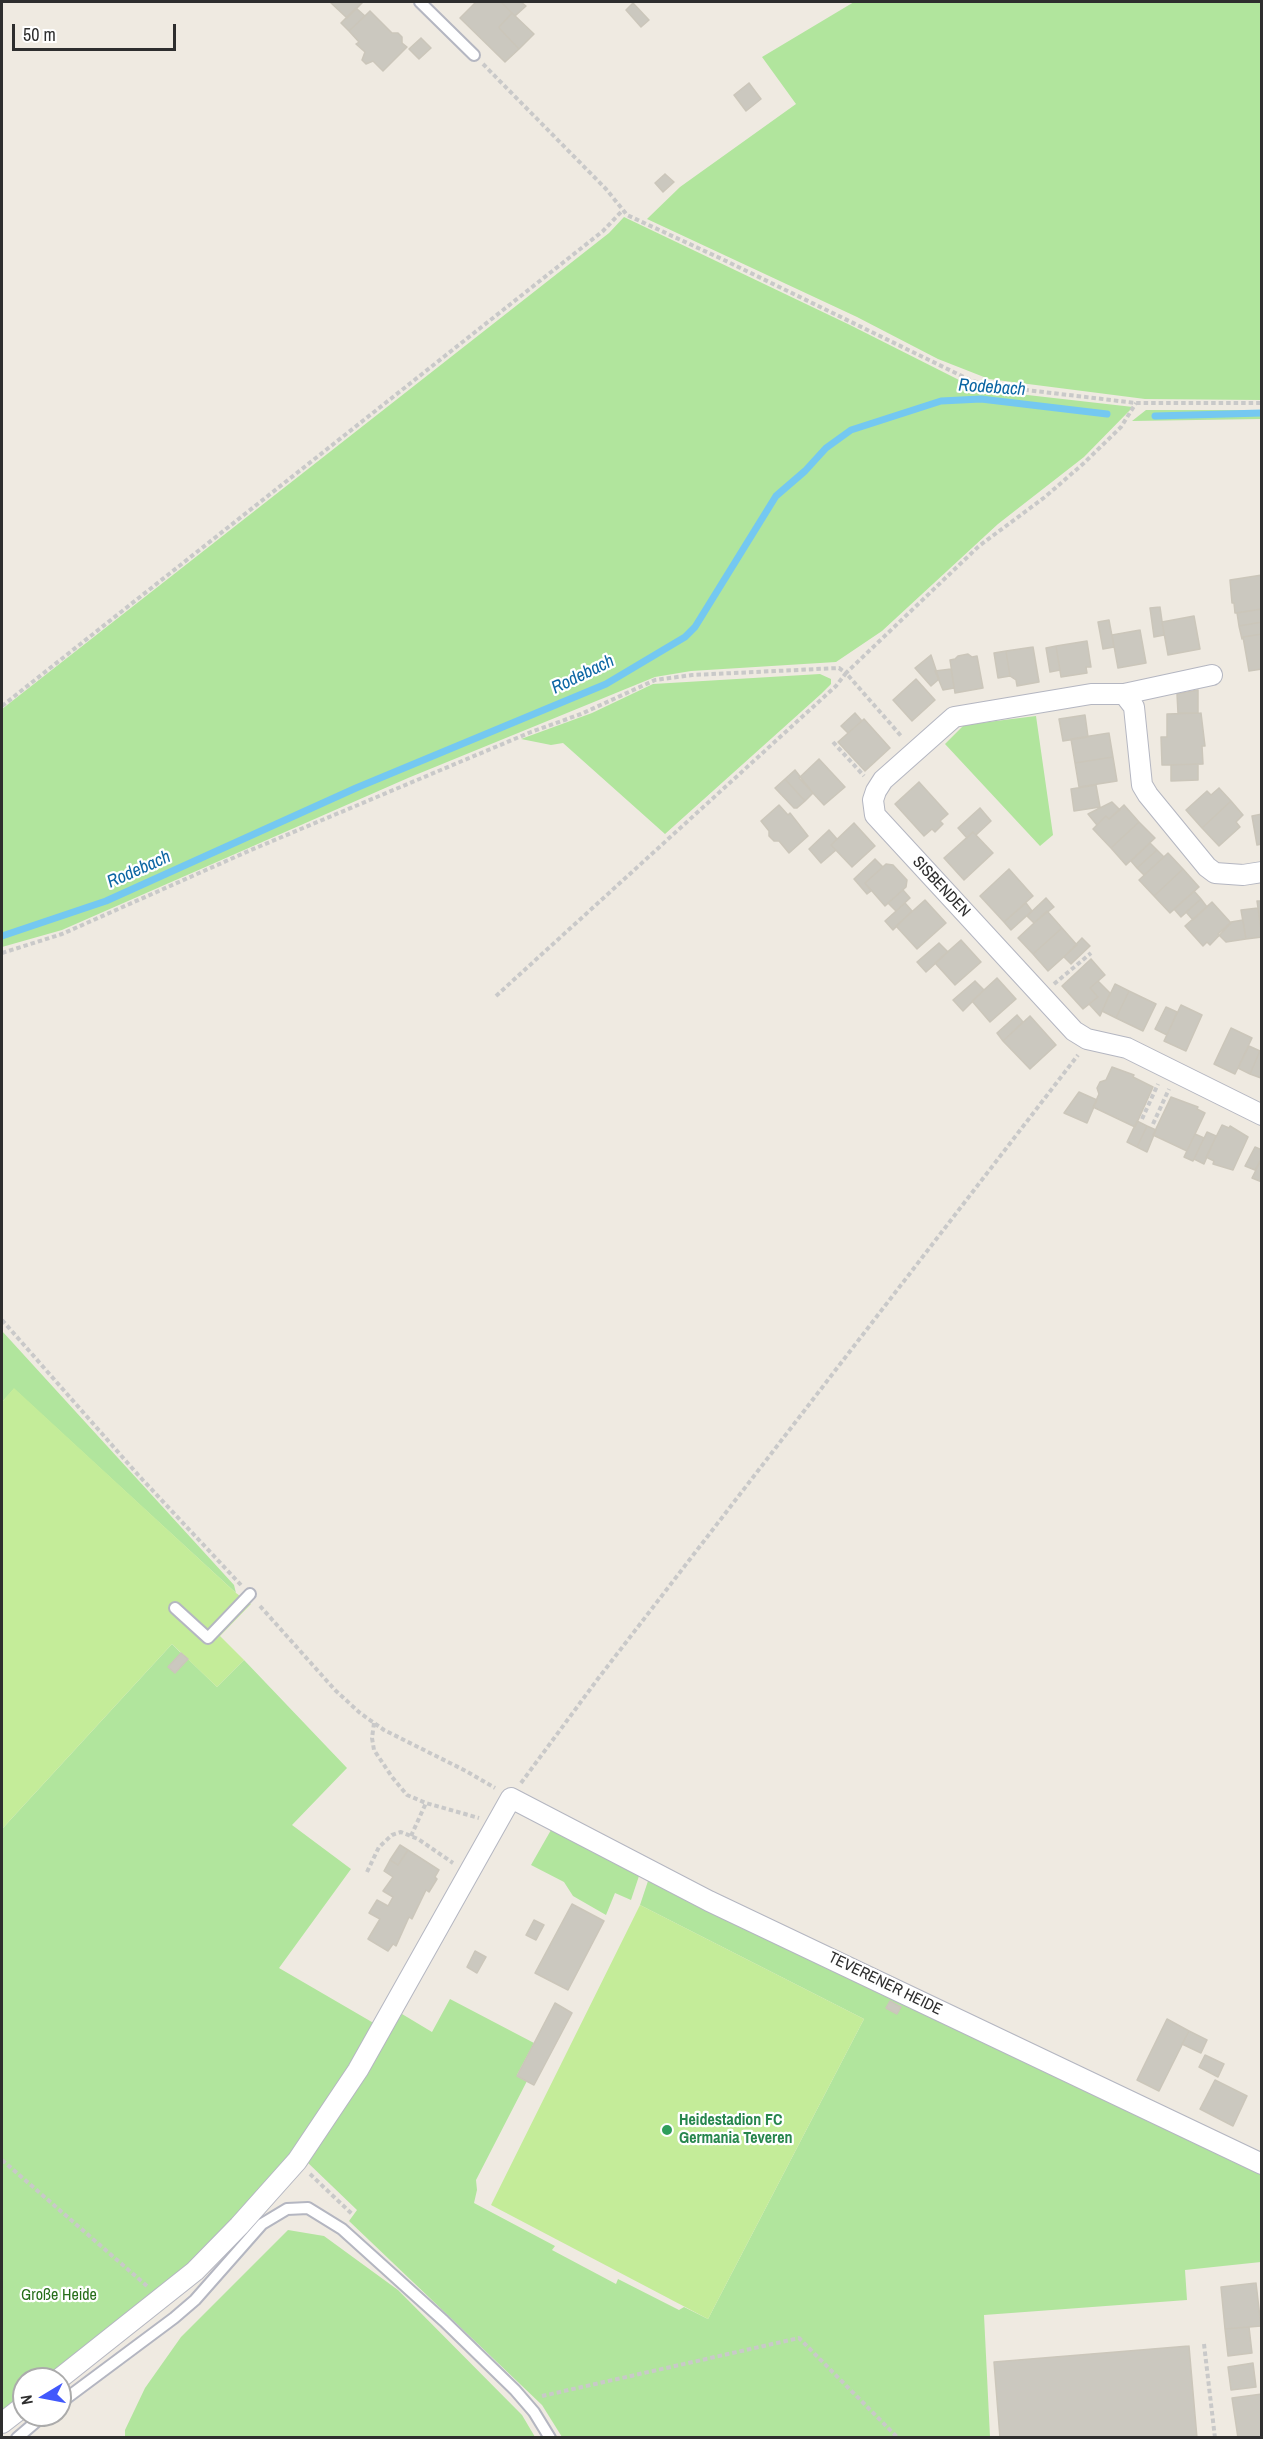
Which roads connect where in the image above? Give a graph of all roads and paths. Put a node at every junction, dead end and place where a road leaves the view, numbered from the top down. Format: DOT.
graph roads {
  1 [pos="420,2"];
  2 [pos="474,55"];
  3 [pos="622,210"];
  4 [pos="1136,402"];
  5 [pos="1262,404"];
  6 [pos="846,673"];
  7 [pos="1212,675"];
  8 [pos="1124,694"];
  9 [pos="2,706"];
  10 [pos="833,741"];
  11 [pos="914,751"];
  12 [pos="876,790"];
  13 [pos="1262,872"];
  14 [pos="2,953"];
  15 [pos="1091,953"];
  16 [pos="1041,995"];
  17 [pos="496,996"];
  18 [pos="1087,1039"];
  19 [pos="1172,1069"];
  20 [pos="1262,1115"];
  21 [pos="1142,1119"];
  22 [pos="1153,1124"];
  23 [pos="2,1320"];
  24 [pos="250,1594"];
  25 [pos="175,1608"];
  26 [pos="374,1723"];
  27 [pos="511,1798"];
  28 [pos="426,1803"];
  29 [pos="497,1823"];
  30 [pos="411,1836"];
  31 [pos="367,1872"];
  32 [pos="467,1875"];
  33 [pos="2,2160"];
  34 [pos="297,2161"];
  35 [pos="1262,2164"];
  36 [pos="353,2215"];
  37 [pos="161,2299"];
  38 [pos="1204,2344"];
  39 [pos="72,2369"];
  40 [pos="534,2388"];
  41 [pos="72,2394"];
  42 [pos="30,2427"];
  43 [pos="17,2438"];
  44 [pos="550,2438"];
  45 [pos="898,2438"];
  46 [pos="1215,2438"];
  1 -- 2 [label="lane"];
  2 -- 3 [label="path"];
  3 -- 4 [label="path"];
  3 -- 9 [label="path"];
  4 -- 5 [label="path"];
  4 -- 6 [label="path"];
  6 -- 11 [label="path"];
  6 -- 14 [label="path"];
  6 -- 17 [label="path"];
  7 -- 8 [label="street"];
  8 -- 11 [label="street"];
  8 -- 13 [label="street"];
  10 -- 12 [label="path"];
  11 -- 12 [label="street"];
  12 -- 16 [label="street, SISBENDEN"];
  15 -- 16 [label="path"];
  16 -- 18 [label="street, SISBENDEN"];
  18 -- 19 [label="street, SISBENDEN"];
  18 -- 27 [label="path"];
  19 -- 20 [label="street, SISBENDEN"];
  19 -- 21 [label="path"];
  19 -- 22 [label="path"];
  23 -- 24 [label="path"];
  24 -- 25 [label="lane"];
  24 -- 26 [label="path"];
  26 -- 27 [label="path"];
  26 -- 28 [label="path"];
  27 -- 29 [label="street"];
  27 -- 35 [label="street, TEVERENER HEIDE"];
  28 -- 29 [label="path"];
  28 -- 30 [label="path"];
  29 -- 32 [label="street"];
  30 -- 31 [label="path"];
  30 -- 32 [label="path"];
  32 -- 34 [label="street"];
  33 -- 37 [label="path"];
  34 -- 36 [label="path"];
  34 -- 37 [label="street"];
  37 -- 39 [label="street"];
  38 -- 46 [label="path"];
  40 -- 45 [label="path"];
  41 -- 44 [label="lane"];
  42 -- 43 [label="lane"];
}
